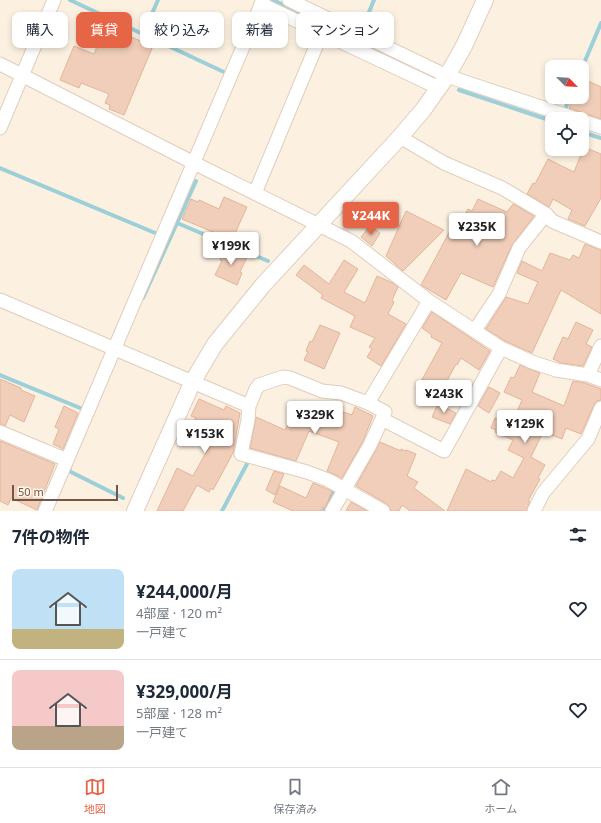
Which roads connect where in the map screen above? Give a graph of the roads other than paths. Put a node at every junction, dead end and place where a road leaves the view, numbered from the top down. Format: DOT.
graph roads {
  1 [pos="54,0"];
  2 [pos="289,0"];
  3 [pos="485,0"];
  4 [pos="262,2"];
  5 [pos="296,19"];
  6 [pos="315,48"];
  7 [pos="361,48"];
  8 [pos="0,64"];
  9 [pos="22,76"];
  10 [pos="443,82"];
  11 [pos="552,112"];
  12 [pos="589,123"];
  13 [pos="601,127"];
  14 [pos="0,128"];
  15 [pos="400,137"];
  16 [pos="194,163"];
  17 [pos="255,193"];
  18 [pos="546,214"];
  19 [pos="319,225"];
  20 [pos="601,242"];
  21 [pos="0,300"];
  22 [pos="429,301"];
  23 [pos="474,330"];
  24 [pos="601,346"];
  25 [pos="501,348"];
  26 [pos="115,349"];
  27 [pos="588,375"];
  28 [pos="601,380"];
  29 [pos="192,381"];
  30 [pos="368,403"];
  31 [pos="250,406"];
  32 [pos="601,408"];
  33 [pos="382,419"];
  34 [pos="0,432"];
  35 [pos="67,460"];
  36 [pos="344,489"];
  37 [pos="45,511"];
  38 [pos="134,511"];
  39 [pos="332,511"];
  40 [pos="383,511"];
  41 [pos="534,511"];
  1 -- 9 [label="street"];
  2 -- 10 [label="street"];
  3 -- 10 [label="street"];
  4 -- 5 [label="street"];
  4 -- 16 [label="street"];
  6 -- 17 [label="street"];
  7 -- 10 [label="street"];
  8 -- 9 [label="street"];
  9 -- 14 [label="street"];
  9 -- 16 [label="street"];
  10 -- 11 [label="street"];
  10 -- 15 [label="street"];
  12 -- 13 [label="street"];
  15 -- 18 [label="street"];
  15 -- 19 [label="street"];
  16 -- 17 [label="street"];
  16 -- 26 [label="street"];
  17 -- 19 [label="street"];
  18 -- 20 [label="street"];
  18 -- 23 [label="street"];
  19 -- 22 [label="street"];
  19 -- 29 [label="street"];
  21 -- 26 [label="street"];
  22 -- 23 [label="street"];
  22 -- 30 [label="street"];
  23 -- 25 [label="street"];
  24 -- 27 [label="street"];
  25 -- 27 [label="street"];
  25 -- 33 [label="street"];
  26 -- 29 [label="street"];
  26 -- 35 [label="street"];
  27 -- 28 [label="street"];
  29 -- 31 [label="street"];
  29 -- 38 [label="street"];
  30 -- 31 [label="street"];
  30 -- 33 [label="street"];
  31 -- 36 [label="street"];
  32 -- 41 [label="street"];
  33 -- 36 [label="street"];
  34 -- 35 [label="street"];
  35 -- 37 [label="street"];
  36 -- 39 [label="street"];
  36 -- 40 [label="street"];
}
